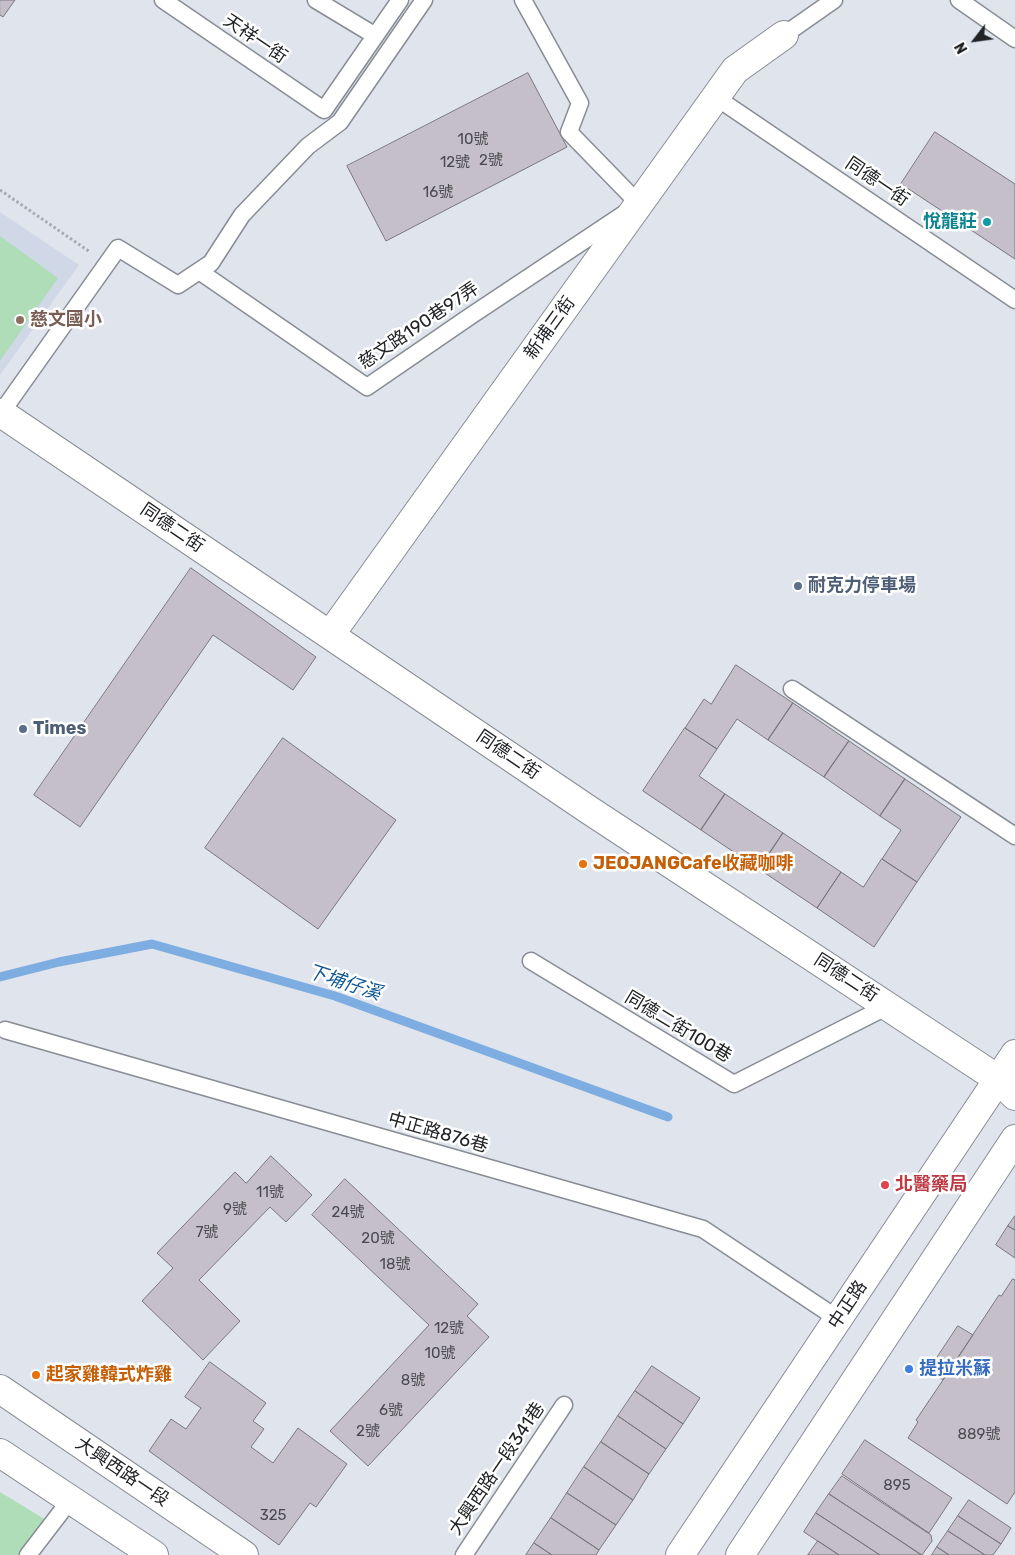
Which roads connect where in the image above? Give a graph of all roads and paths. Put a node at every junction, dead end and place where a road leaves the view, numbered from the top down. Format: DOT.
graph roads {
  1 [pos="163,0"];
  2 [pos="316,0"];
  3 [pos="400,0"];
  4 [pos="424,0"];
  5 [pos="523,0"];
  6 [pos="834,0"];
  7 [pos="959,0"];
  8 [pos="784,34"];
  9 [pos="374,35"];
  10 [pos="1015,39"];
  11 [pos="717,98"];
  12 [pos="0,190"];
  13 [pos="639,204"];
  14 [pos="96,256"];
  15 [pos="199,271"];
  16 [pos="1015,300"];
  17 [pos="1,414"];
  18 [pos="330,635"];
  19 [pos="792,688"];
  20 [pos="1015,836"];
  21 [pos="531,961"];
  22 [pos="888,1006"];
  23 [pos="5,1030"];
  24 [pos="1015,1054"];
  25 [pos="1007,1087"];
  26 [pos="1015,1140"];
  27 [pos="838,1319"];
  28 [pos="0,1389"];
  29 [pos="564,1405"];
  30 [pos="0,1453"];
  31 [pos="70,1499"];
  32 [pos="28,1555"];
  33 [pos="154,1555"];
  34 [pos="244,1555"];
  35 [pos="464,1555"];
  36 [pos="680,1555"];
  37 [pos="740,1555"];
  1 -- 9 [label="lane, 天祥一街"];
  2 -- 9 [label="lane"];
  3 -- 9 [label="lane"];
  4 -- 15 [label="lane"];
  5 -- 13 [label="lane"];
  6 -- 8 [label="lane"];
  7 -- 10 [label="lane"];
  8 -- 11 [label="street, 新埔三街"];
  11 -- 13 [label="street, 新埔三街"];
  11 -- 16 [label="lane, 同德一街"];
  12 -- 14 [label="path"];
  13 -- 15 [label="lane, 慈文路190巷97弄"];
  13 -- 18 [label="street, 新埔三街"];
  15 -- 17 [label="lane"];
  17 -- 18 [label="street, 同德二街"];
  18 -- 22 [label="street, 同德二街"];
  19 -- 20 [label="lane"];
  21 -- 22 [label="lane, 同德二街100巷"];
  22 -- 25 [label="street, 同德二街"];
  23 -- 27 [label="lane, 中正路876巷"];
  24 -- 25 [label="street, 中正路"];
  25 -- 27 [label="street, 中正路"];
  26 -- 37 [label="street"];
  27 -- 36 [label="street, 中正路"];
  28 -- 34 [label="street, 大興西路一段"];
  29 -- 35 [label="lane, 大興西路一段341巷"];
  30 -- 31 [label="street"];
  31 -- 32 [label="lane"];
  31 -- 33 [label="street"];
}
